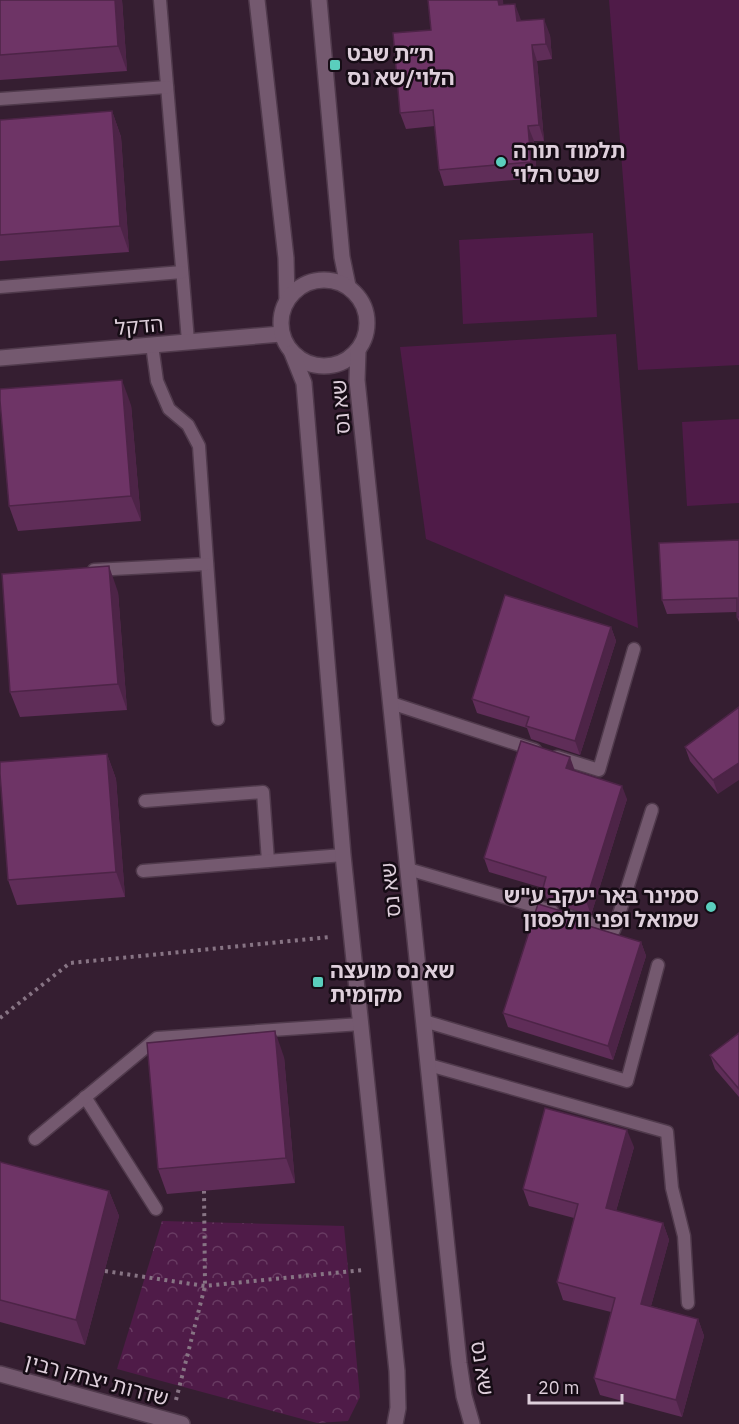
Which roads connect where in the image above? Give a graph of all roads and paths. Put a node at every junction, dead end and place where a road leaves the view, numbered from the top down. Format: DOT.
graph roads {
  1 [pos="160,0"];
  2 [pos="257,0"];
  3 [pos="319,0"];
  4 [pos="167,87"];
  5 [pos="0,99"];
  6 [pos="182,272"];
  7 [pos="348,286"];
  8 [pos="0,287"];
  9 [pos="287,300"];
  10 [pos="281,334"];
  11 [pos="188,341"];
  12 [pos="152,345"];
  13 [pos="358,351"];
  14 [pos="292,353"];
  15 [pos="0,358"];
  16 [pos="207,564"];
  17 [pos="81,571"];
  18 [pos="634,649"];
  19 [pos="391,704"];
  20 [pos="218,719"];
  21 [pos="146,801"];
  22 [pos="652,810"];
  23 [pos="343,855"];
  24 [pos="268,861"];
  25 [pos="408,869"];
  26 [pos="143,871"];
  27 [pos="352,935"];
  28 [pos="658,965"];
  29 [pos="0,1018"];
  30 [pos="424,1021"];
  31 [pos="361,1024"];
  32 [pos="429,1065"];
  33 [pos="85,1097"];
  34 [pos="35,1139"];
  35 [pos="204,1191"];
  36 [pos="156,1209"];
  37 [pos="386,1268"];
  38 [pos="105,1271"];
  39 [pos="205,1286"];
  40 [pos="688,1303"];
  41 [pos="0,1374"];
  42 [pos="176,1422"];
  43 [pos="395,1424"];
  44 [pos="472,1424"];
  1 -- 4 [label="lane"];
  2 -- 9 [label="street"];
  3 -- 7 [label="street"];
  4 -- 5 [label="lane"];
  4 -- 6 [label="lane"];
  6 -- 8 [label="lane"];
  6 -- 11 [label="lane"];
  7 -- 9 [label="street"];
  7 -- 13 [label="street"];
  9 -- 10 [label="street"];
  10 -- 11 [label="street, הדקל"];
  10 -- 14 [label="street"];
  11 -- 12 [label="street, הדקל"];
  12 -- 15 [label="street, הדקל"];
  12 -- 16 [label="lane"];
  13 -- 14 [label="street"];
  13 -- 19 [label="street, שא נס"];
  14 -- 23 [label="street, שא נס"];
  16 -- 17 [label="lane"];
  16 -- 20 [label="lane"];
  18 -- 19 [label="lane"];
  19 -- 25 [label="street, שא נס"];
  21 -- 24 [label="lane"];
  22 -- 25 [label="lane"];
  23 -- 24 [label="lane"];
  23 -- 27 [label="street, שא נס"];
  24 -- 26 [label="lane"];
  25 -- 30 [label="street, שא נס"];
  27 -- 29 [label="path"];
  27 -- 31 [label="street, שא נס"];
  28 -- 30 [label="lane"];
  30 -- 32 [label="street, שא נס"];
  31 -- 33 [label="lane"];
  31 -- 37 [label="street, שא נס"];
  32 -- 40 [label="lane"];
  32 -- 44 [label="street, שא נס"];
  33 -- 34 [label="lane"];
  33 -- 36 [label="lane"];
  35 -- 39 [label="path"];
  37 -- 39 [label="path"];
  37 -- 43 [label="street, שא נס"];
  38 -- 39 [label="path"];
  39 -- 42 [label="path"];
  41 -- 42 [label="street, שדרות יצחק רבין"];
}
